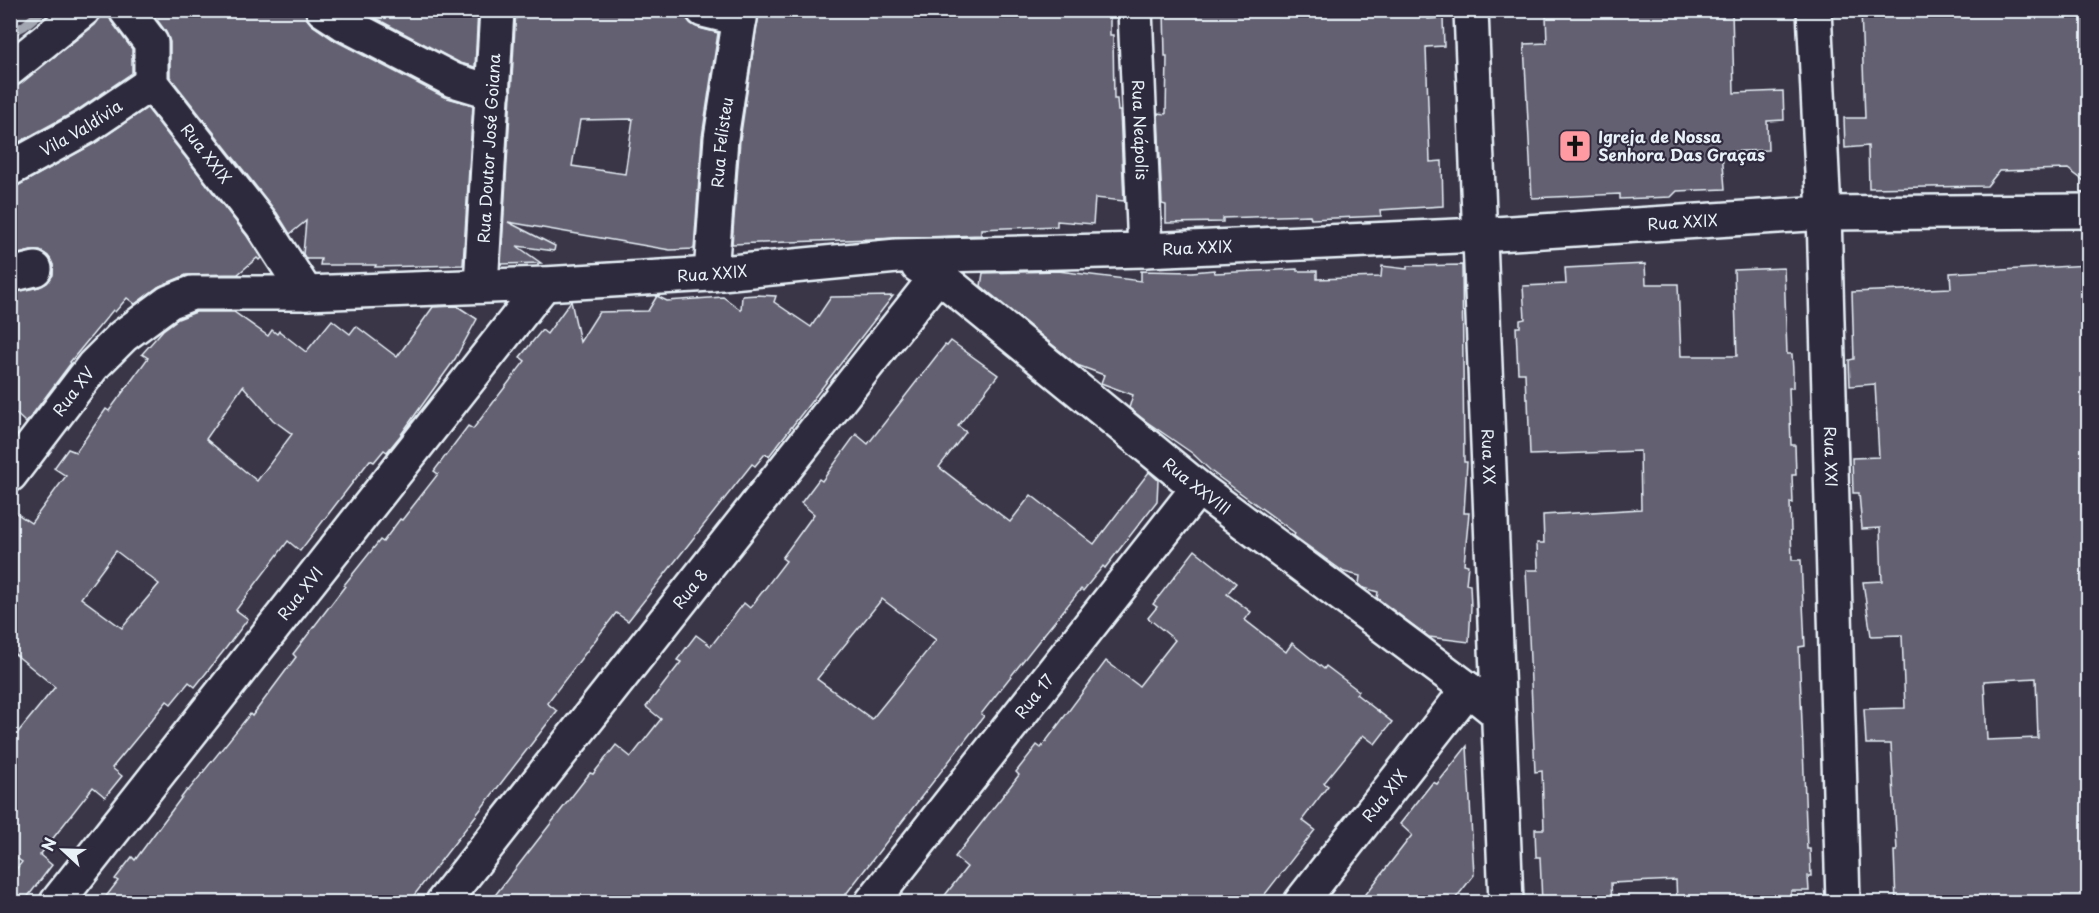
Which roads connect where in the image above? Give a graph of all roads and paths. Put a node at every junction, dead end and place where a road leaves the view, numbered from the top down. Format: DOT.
graph roads {
  1 [pos="83,10"];
  2 [pos="126,10"];
  3 [pos="323,10"];
  4 [pos="497,10"];
  5 [pos="703,10"];
  6 [pos="1135,10"];
  7 [pos="1471,10"];
  8 [pos="1814,10"];
  9 [pos="741,15"];
  10 [pos="10,69"];
  11 [pos="151,83"];
  12 [pos="493,92"];
  13 [pos="10,169"];
  14 [pos="2088,211"];
  15 [pos="1824,213"];
  16 [pos="1480,235"];
  17 [pos="1144,250"];
  18 [pos="897,256"];
  19 [pos="711,274"];
  20 [pos="938,275"];
  21 [pos="544,284"];
  22 [pos="481,286"];
  23 [pos="306,293"];
  24 [pos="147,316"];
  25 [pos="10,475"];
  26 [pos="1198,488"];
  27 [pos="1468,689"];
  28 [pos="1499,714"];
  29 [pos="57,903"];
  30 [pos="442,903"];
  31 [pos="872,903"];
  32 [pos="1301,903"];
  33 [pos="1506,903"];
  34 [pos="1843,903"];
  1 -- 10 [label="street"];
  2 -- 11 [label="street"];
  3 -- 12 [label="street"];
  4 -- 12 [label="street, Rua Doutor José Goiana"];
  5 -- 9 [label="street"];
  6 -- 17 [label="street, Rua Neápolis"];
  7 -- 16 [label="street, Rua XX"];
  8 -- 15 [label="street, Rua XXI"];
  9 -- 19 [label="street, Rua Felisteu"];
  11 -- 13 [label="street, Vila Valdívia"];
  11 -- 23 [label="street, Rua XXIX"];
  12 -- 22 [label="street, Rua Doutor José Goiana"];
  14 -- 15 [label="street, Rua XXIX"];
  15 -- 16 [label="street, Rua XXIX"];
  15 -- 34 [label="street, Rua XXI"];
  16 -- 17 [label="street, Rua XXIX"];
  16 -- 28 [label="street, Rua XX"];
  17 -- 18 [label="street, Rua XXIX"];
  18 -- 19 [label="street, Rua XXIX"];
  18 -- 20 [label="street, Rua XXVIII"];
  19 -- 21 [label="street, Rua XXIX"];
  20 -- 26 [label="street, Rua XXVIII"];
  20 -- 30 [label="street, Rua 8"];
  21 -- 22 [label="street, Rua XXIX"];
  21 -- 29 [label="street, Rua XVI"];
  22 -- 23 [label="street, Rua XXIX"];
  23 -- 24 [label="street, Rua XXIX"];
  24 -- 25 [label="street, Rua XV"];
  26 -- 27 [label="street, Rua XXVIII"];
  26 -- 31 [label="street, Rua 17"];
  27 -- 28 [label="street, Rua XXVIII"];
  27 -- 32 [label="street, Rua XIX"];
  28 -- 33 [label="street, Rua XX"];
}
